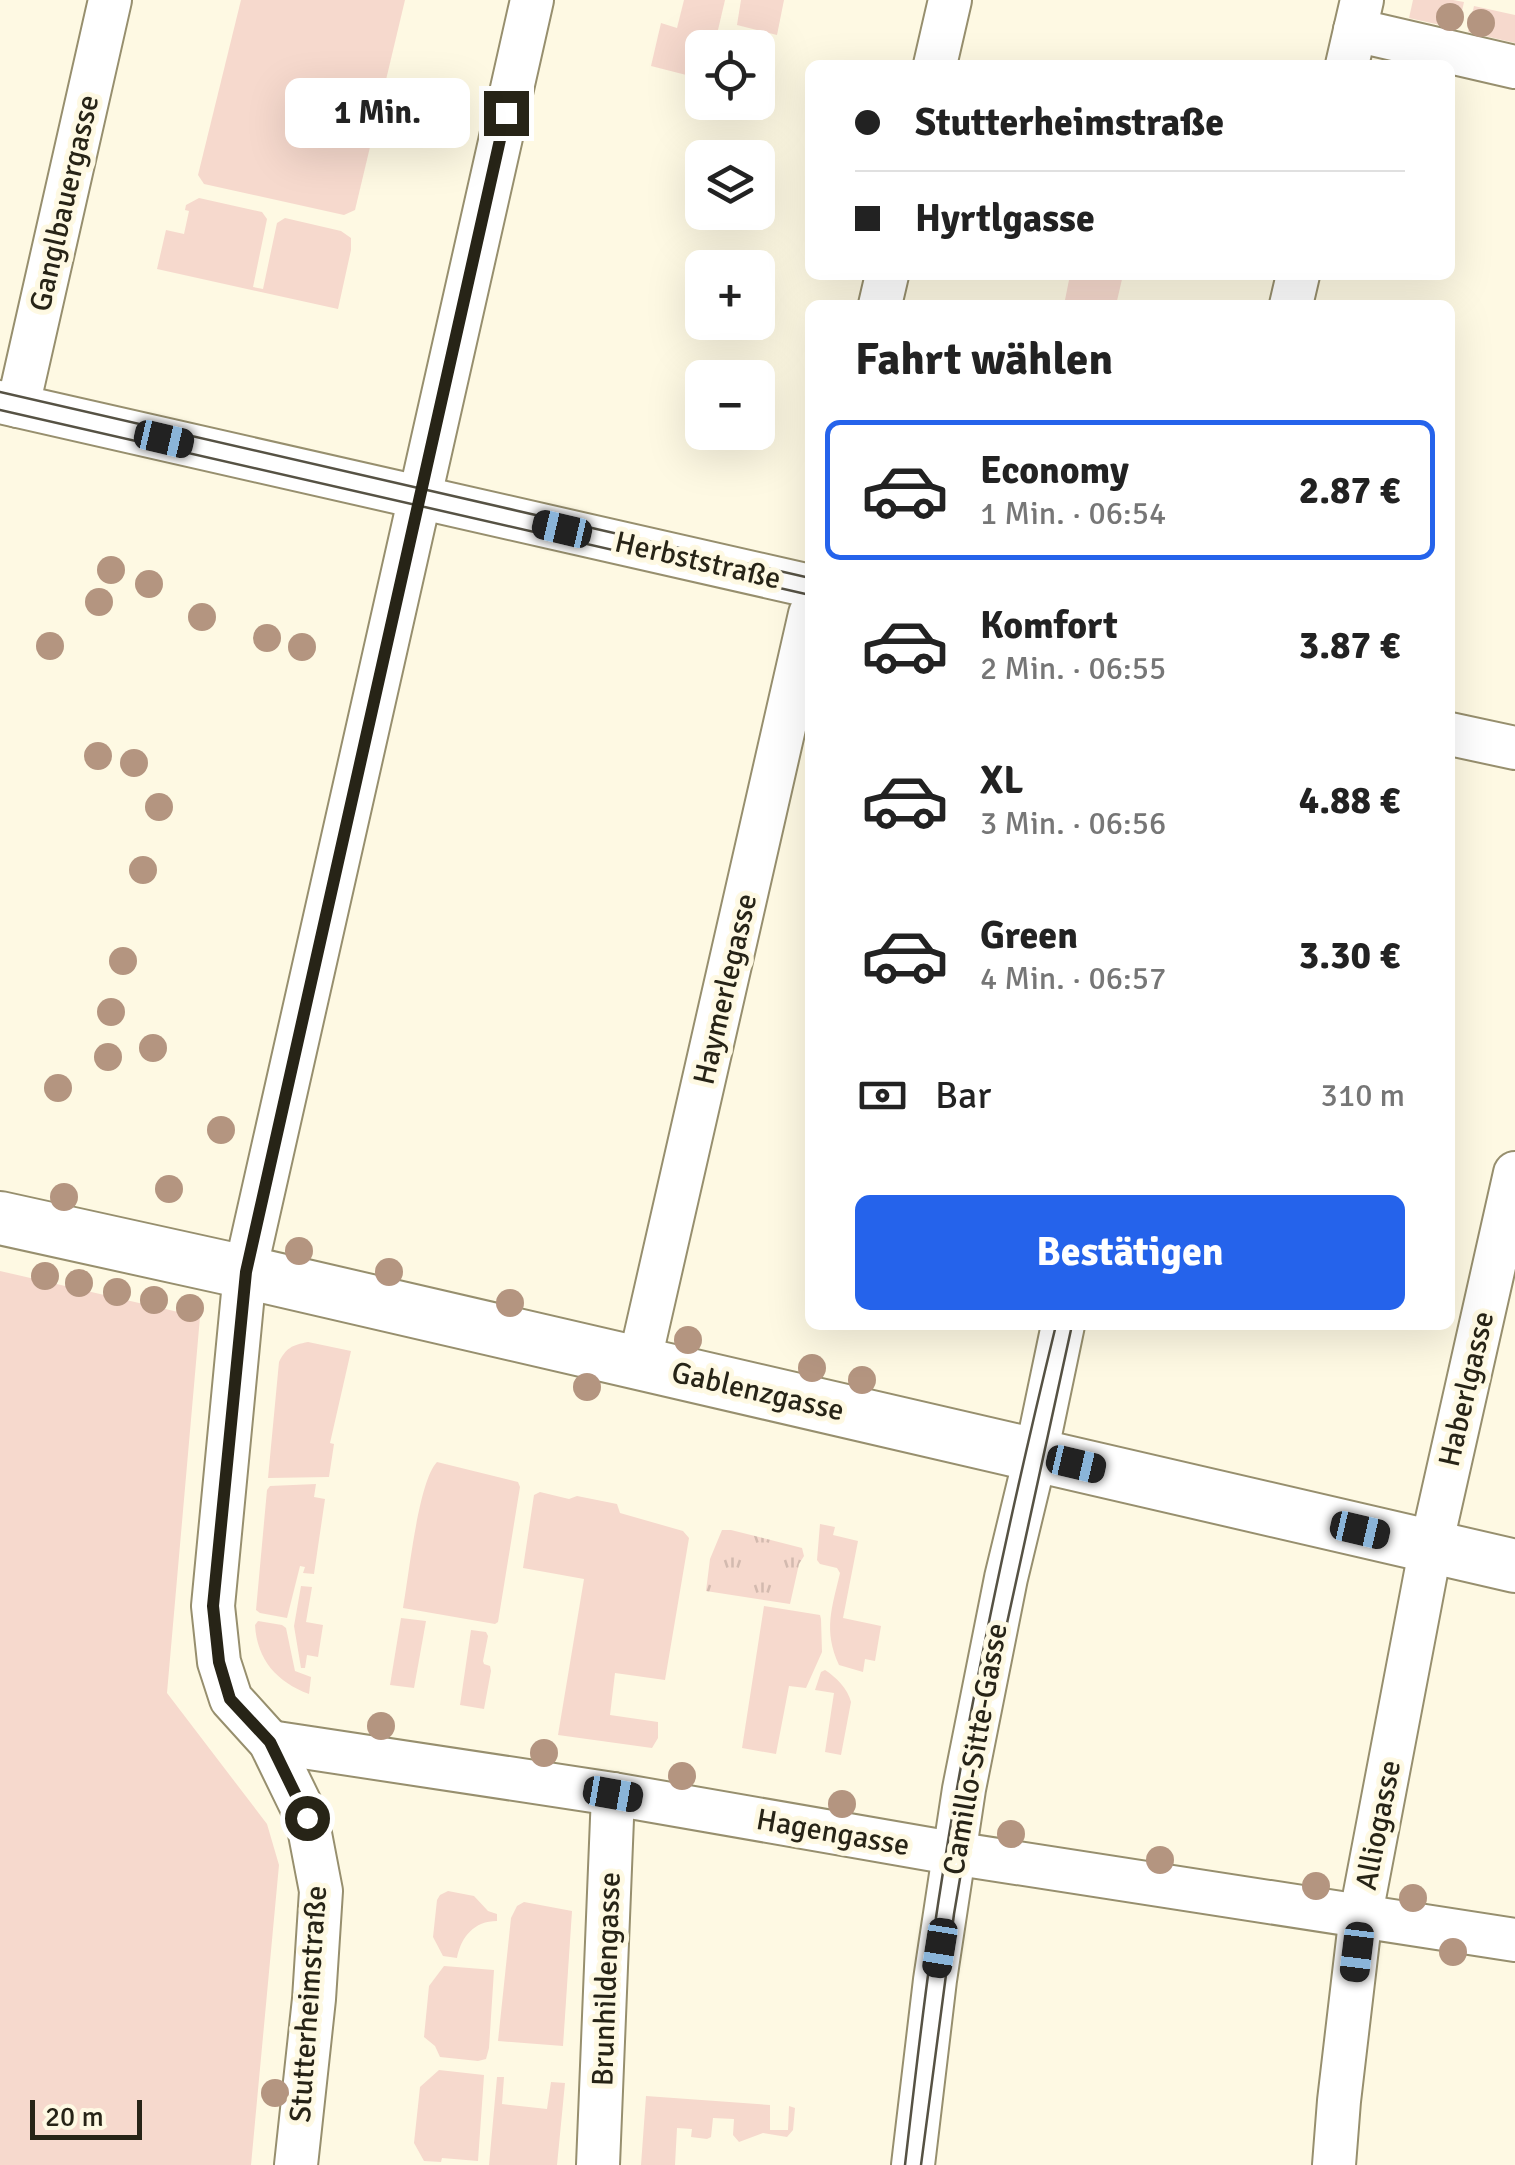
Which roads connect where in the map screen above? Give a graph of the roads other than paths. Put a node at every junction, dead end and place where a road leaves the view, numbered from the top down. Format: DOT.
graph roads {
  1 [pos="110,0"];
  2 [pos="532,0"];
  3 [pos="950,0"];
  4 [pos="1354,32"];
  5 [pos="936,60"];
  6 [pos="1515,67"];
  7 [pos="9,404"];
  8 [pos="420,496"];
  9 [pos="805,585"];
  10 [pos="805,636"];
  11 [pos="1455,735"];
  12 [pos="1515,748"];
  13 [pos="1515,1173"];
  14 [pos="0,1218"];
  15 [pos="246,1272"];
  16 [pos="1062,1330"];
  17 [pos="639,1364"];
  18 [pos="1036,1454"];
  19 [pos="1431,1546"];
  20 [pos="1515,1566"];
  21 [pos="270,1742"];
  22 [pos="613,1794"];
  23 [pos="955,1853"];
  24 [pos="1361,1914"];
  25 [pos="1515,1940"];
  26 [pos="296,2165"];
  27 [pos="598,2165"];
  28 [pos="913,2165"];
  29 [pos="1334,2165"];
  1 -- 7 [label="street, Ganglbauergasse"];
  2 -- 8 [label="street, Stutterheimstraße"];
  3 -- 5 [label="street"];
  4 -- 6 [label="street"];
  7 -- 8 [label="street, Herbststraße"];
  8 -- 9 [label="street, Herbststraße"];
  8 -- 15 [label="street, Stutterheimstraße"];
  10 -- 17 [label="street, Haymerlegasse"];
  11 -- 12 [label="street"];
  13 -- 19 [label="street, Haberlgasse"];
  14 -- 15 [label="main road, Gablenzgasse"];
  15 -- 17 [label="main road, Gablenzgasse"];
  15 -- 21 [label="street, Stutterheimstraße"];
  16 -- 18 [label="street, Camillo-Sitte-Gasse"];
  17 -- 18 [label="main road, Gablenzgasse"];
  18 -- 19 [label="main road, Gablenzgasse"];
  18 -- 23 [label="street, Camillo-Sitte-Gasse"];
  19 -- 20 [label="main road, Gablenzgasse"];
  19 -- 24 [label="street, Alliogasse"];
  21 -- 22 [label="street, Hagengasse"];
  21 -- 26 [label="street, Stutterheimstraße"];
  22 -- 23 [label="street, Hagengasse"];
  22 -- 27 [label="street, Brunhildengasse"];
  23 -- 24 [label="street, Hagengasse"];
  23 -- 28 [label="street, Camillo-Sitte-Gasse"];
  24 -- 25 [label="street, Hagengasse"];
  24 -- 29 [label="street, Alliogasse"];
}
